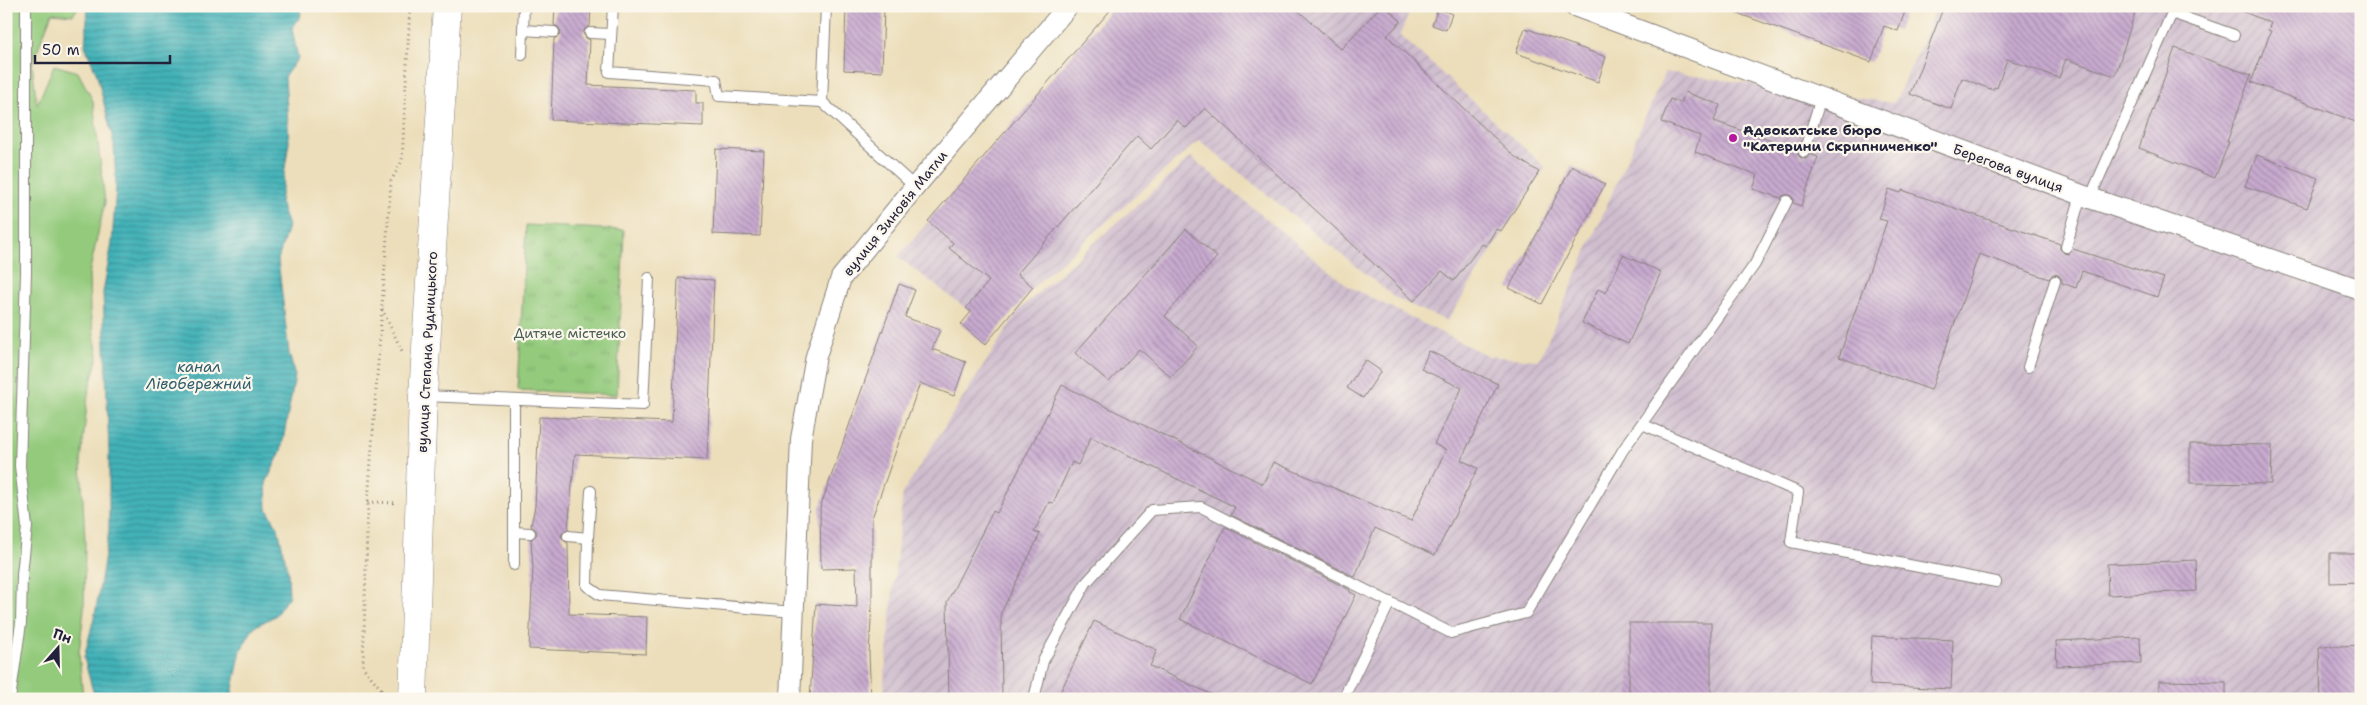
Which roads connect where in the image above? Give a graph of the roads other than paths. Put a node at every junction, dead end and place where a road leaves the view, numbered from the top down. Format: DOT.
graph roads {
  1 [pos="26,6"];
  2 [pos="447,6"];
  3 [pos="524,6"];
  4 [pos="613,6"];
  5 [pos="826,6"];
  6 [pos="1068,6"];
  7 [pos="1574,6"];
  8 [pos="523,30"];
  9 [pos="554,32"];
  10 [pos="590,33"];
  11 [pos="611,34"];
  12 [pos="2234,35"];
  13 [pos="522,55"];
  14 [pos="1821,98"];
  15 [pos="822,102"];
  16 [pos="1804,152"];
  17 [pos="915,187"];
  18 [pos="2086,196"];
  19 [pos="1787,200"];
  20 [pos="2066,246"];
  21 [pos="649,278"];
  22 [pos="2055,281"];
  23 [pos="2361,290"];
  24 [pos="2028,368"];
  25 [pos="424,396"];
  26 [pos="514,400"];
  27 [pos="1642,424"];
  28 [pos="591,491"];
  29 [pos="514,532"];
  30 [pos="530,533"];
  31 [pos="568,536"];
  32 [pos="588,538"];
  33 [pos="514,565"];
  34 [pos="1996,582"];
  35 [pos="1390,602"];
  36 [pos="794,612"];
  37 [pos="10,699"];
  38 [pos="413,699"];
  39 [pos="790,699"];
  40 [pos="1034,699"];
  41 [pos="1343,699"];
  1 -- 37 [label="lane"];
  2 -- 25 [label="street, вулиця Степана Рудницького"];
  3 -- 8 [label="lane"];
  4 -- 11 [label="lane"];
  5 -- 15 [label="lane"];
  6 -- 17 [label="street, вулиця Зиновія Матли"];
  7 -- 14 [label="street, Берегова вулиця"];
  8 -- 9 [label="lane"];
  8 -- 13 [label="lane"];
  10 -- 11 [label="lane"];
  11 -- 15 [label="lane"];
  12 -- 18 [label="lane"];
  14 -- 16 [label="lane"];
  14 -- 18 [label="street, Берегова вулиця"];
  15 -- 17 [label="lane"];
  17 -- 36 [label="street, вулиця Зиновія Матли"];
  18 -- 20 [label="lane"];
  18 -- 23 [label="street, Берегова вулиця"];
  19 -- 27 [label="lane"];
  21 -- 26 [label="lane"];
  22 -- 24 [label="lane"];
  25 -- 26 [label="lane"];
  25 -- 38 [label="street, вулиця Степана Рудницького"];
  26 -- 29 [label="lane"];
  27 -- 34 [label="lane"];
  27 -- 35 [label="lane"];
  28 -- 32 [label="lane"];
  29 -- 30 [label="lane"];
  29 -- 33 [label="lane"];
  31 -- 32 [label="lane"];
  32 -- 36 [label="lane"];
  35 -- 40 [label="lane"];
  35 -- 41 [label="lane"];
  36 -- 39 [label="street, вулиця Зиновія Матли"];
}
